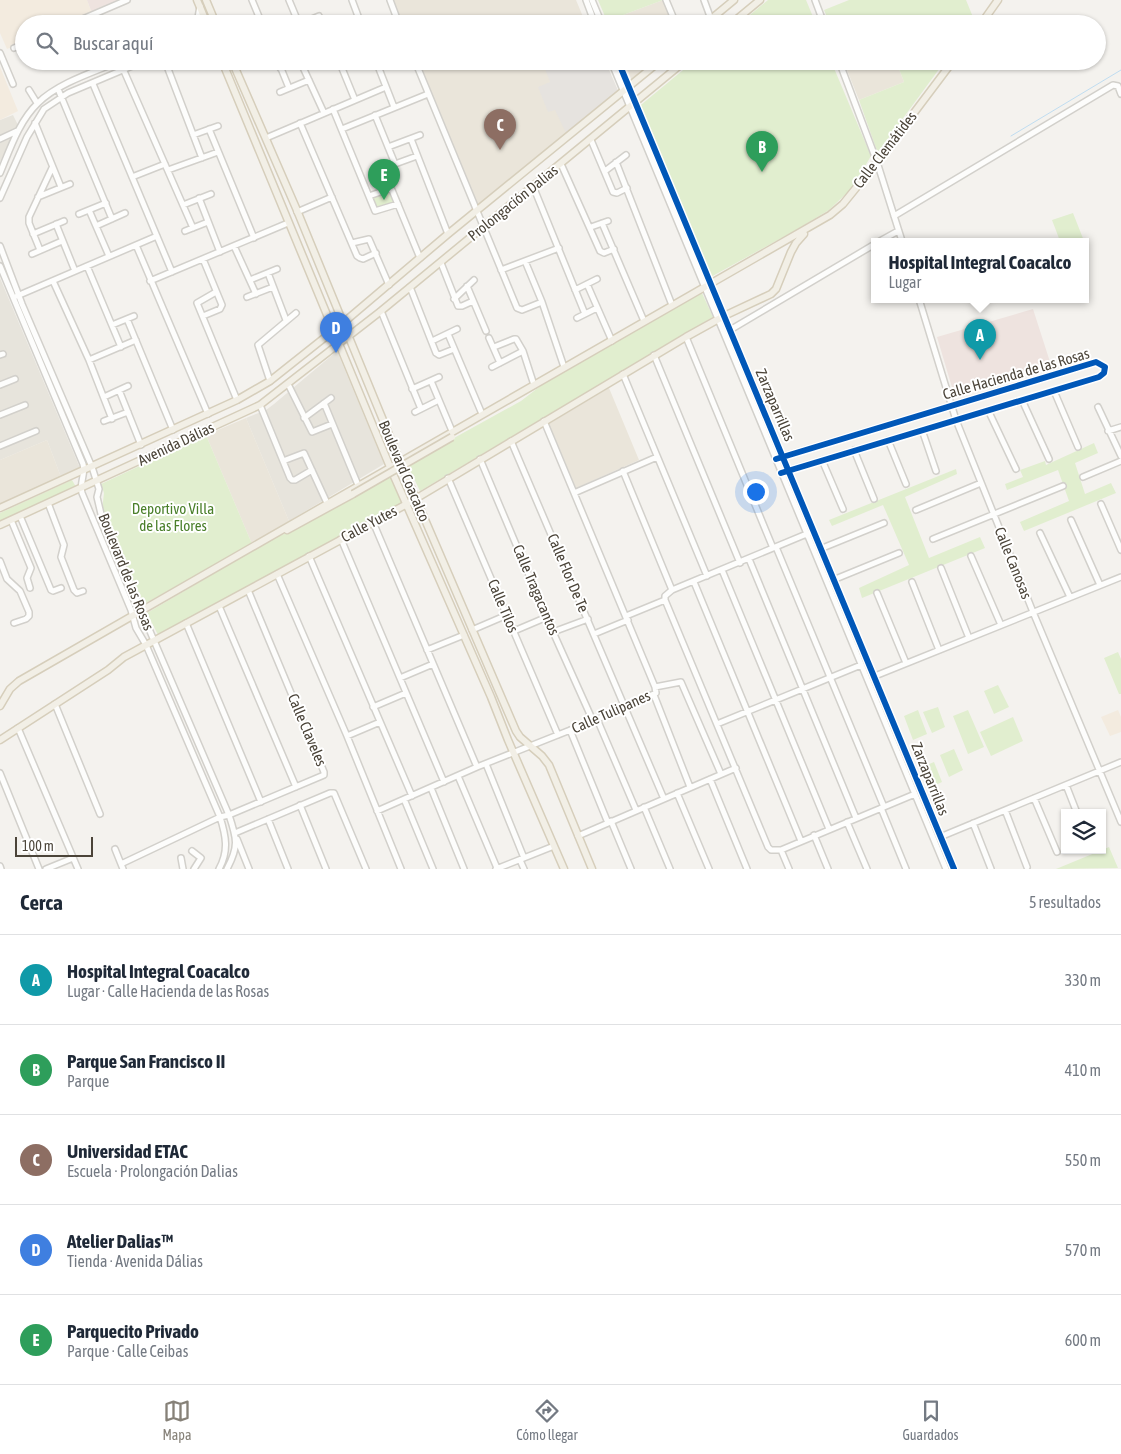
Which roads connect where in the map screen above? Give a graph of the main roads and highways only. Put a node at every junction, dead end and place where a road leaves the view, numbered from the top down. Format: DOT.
graph roads {
  1 [pos="206,0"];
  2 [pos="734,0"];
  3 [pos="760,0"];
  4 [pos="998,0"];
  5 [pos="198,3"];
  6 [pos="203,15"];
  7 [pos="212,15"];
  8 [pos="716,15"];
  9 [pos="742,15"];
  10 [pos="987,15"];
  11 [pos="226,70"];
  12 [pos="236,70"];
  13 [pos="649,70"];
  14 [pos="675,70"];
  15 [pos="945,70"];
  16 [pos="808,230"];
  17 [pos="721,317"];
  18 [pos="343,323"];
  19 [pos="333,331"];
  20 [pos="349,338"];
  21 [pos="339,344"];
  22 [pos="532,386"];
  23 [pos="452,434"];
  24 [pos="400,462"];
  25 [pos="390,467"];
  26 [pos="416,498"];
  27 [pos="407,504"];
  28 [pos="0,508"];
  29 [pos="0,525"];
  30 [pos="267,538"];
  31 [pos="0,705"];
  32 [pos="0,740"];
  33 [pos="564,869"];
  34 [pos="592,869"];
  1 -- 7 [label="main road"];
  2 -- 8 [label="main road"];
  3 -- 9 [label="main road"];
  4 -- 10 [label="main road"];
  5 -- 6 [label="main road"];
  11 -- 19 [label="main road, Boulevard Coacalco"];
  12 -- 18 [label="main road, Boulevard Coacalco"];
  13 -- 18 [label="main road, Prolongación Dalias"];
  14 -- 20 [label="main road, Prolongación Dalias"];
  15 -- 16 [label="main road, Calle Clemátides"];
  16 -- 17 [label="main road, Calle Clemátides"];
  16 -- 22 [label="main road, Calle Clemátides"];
  17 -- 26 [label="main road, Calle Yutes"];
  18 -- 19 [label="main road, Prolongación Dalias"];
  18 -- 20 [label="main road, Boulevard Coacalco"];
  19 -- 21 [label="main road, Boulevard Coacalco"];
  19 -- 28 [label="main road, Avenida Dálias"];
  20 -- 21 [label="main road, Prolongación Dalias"];
  20 -- 24 [label="main road, Boulevard Coacalco"];
  21 -- 25 [label="main road, Boulevard Coacalco"];
  21 -- 29 [label="main road, Avenida Dálias"];
  22 -- 23 [label="main road"];
  22 -- 23 [label="main road"];
  23 -- 24 [label="main road"];
  23 -- 30 [label="main road, bridge"];
  24 -- 25 [label="main road"];
  24 -- 26 [label="main road, Boulevard Coacalco"];
  25 -- 27 [label="main road, Boulevard Coacalco"];
  25 -- 30 [label="main road"];
  26 -- 27 [label="main road, Calle Yutes"];
  26 -- 34 [label="main road, Boulevard Coacalco"];
  27 -- 32 [label="main road, Calle Yutes"];
  27 -- 33 [label="main road, Boulevard Coacalco"];
  30 -- 31 [label="main road"];
}
